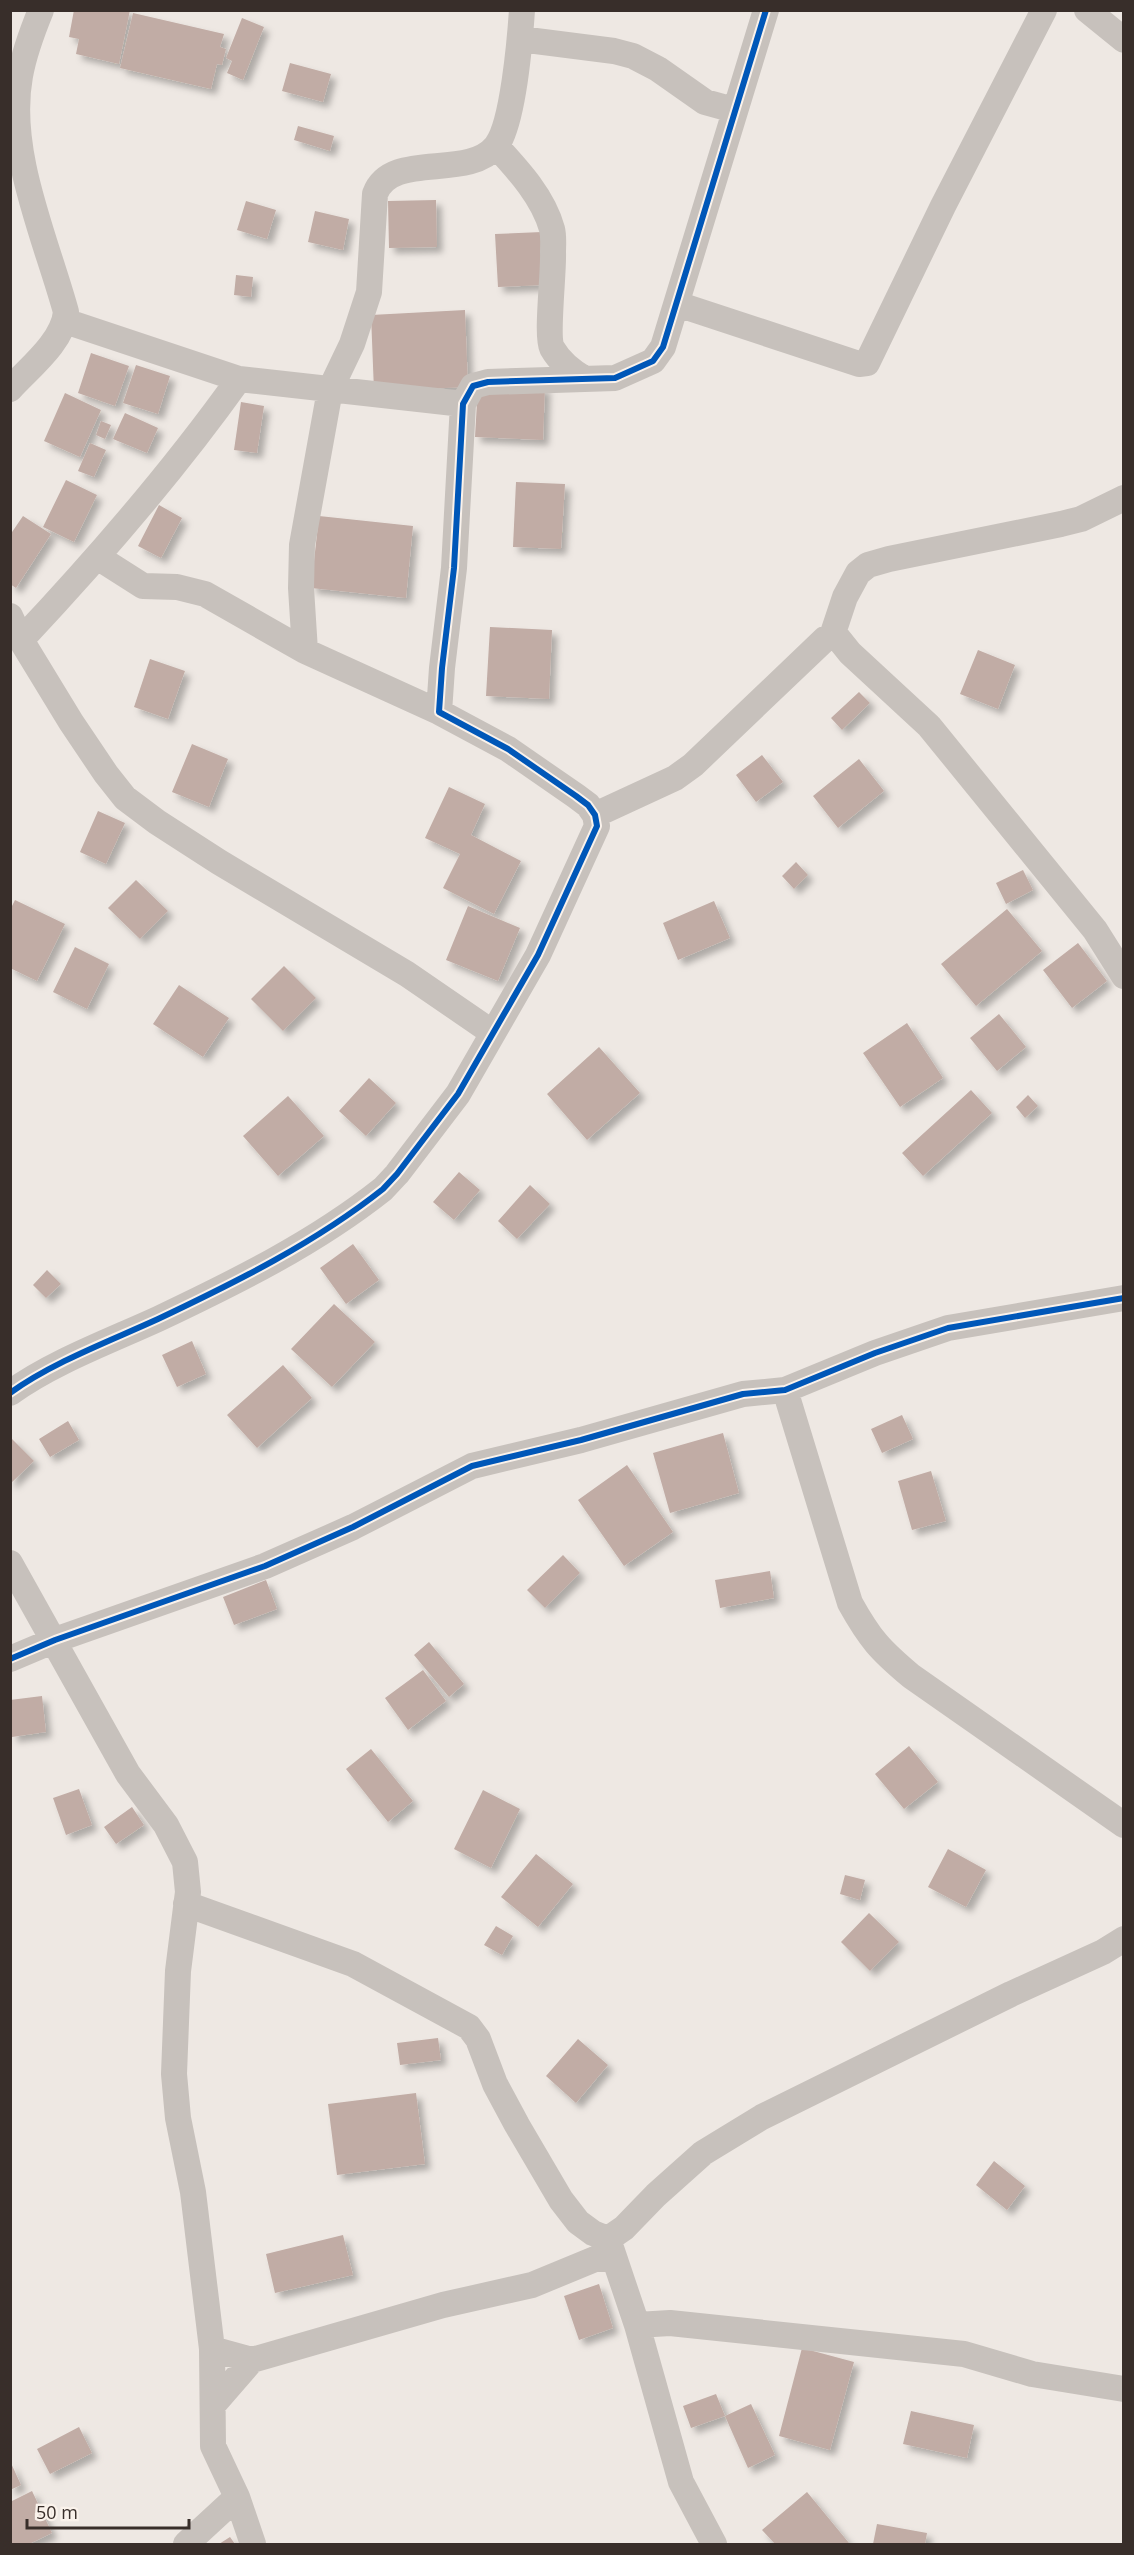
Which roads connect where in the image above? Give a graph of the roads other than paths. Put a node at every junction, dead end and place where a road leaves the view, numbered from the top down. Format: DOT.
graph roads {
  1 [pos="41,10"];
  2 [pos="522,10"];
  3 [pos="766,10"];
  4 [pos="1044,10"];
  5 [pos="1087,10"];
  6 [pos="520,39"];
  7 [pos="1124,40"];
  8 [pos="734,110"];
  9 [pos="496,146"];
  10 [pos="677,304"];
  11 [pos="65,321"];
  12 [pos="239,379"];
  13 [pos="585,379"];
  14 [pos="10,389"];
  15 [pos="330,390"];
  16 [pos="463,404"];
  17 [pos="1124,498"];
  18 [pos="99,558"];
  19 [pos="10,616"];
  20 [pos="832,636"];
  21 [pos="21,640"];
  22 [pos="305,651"];
  23 [pos="439,712"];
  24 [pos="595,815"];
  25 [pos="1124,976"];
  26 [pos="493,1033"];
  27 [pos="1124,1298"];
  28 [pos="786,1390"];
  29 [pos="10,1393"];
  30 [pos="10,1563"];
  31 [pos="55,1640"];
  32 [pos="10,1659"];
  33 [pos="1124,1825"];
  34 [pos="186,1904"];
  35 [pos="1124,1939"];
  36 [pos="611,2249"];
  37 [pos="637,2325"];
  38 [pos="212,2349"];
  39 [pos="252,2360"];
  40 [pos="1124,2389"];
  41 [pos="213,2405"];
  42 [pos="237,2497"];
  43 [pos="186,2544"];
  44 [pos="253,2544"];
  45 [pos="714,2544"];
  1 -- 11 [label="street"];
  2 -- 6 [label="street"];
  3 -- 8 [label="street"];
  4 -- 10 [label="street"];
  5 -- 7 [label="street"];
  6 -- 8 [label="street"];
  6 -- 9 [label="street"];
  8 -- 10 [label="street"];
  9 -- 13 [label="street"];
  9 -- 15 [label="street"];
  10 -- 13 [label="street"];
  11 -- 12 [label="street"];
  11 -- 14 [label="street"];
  12 -- 15 [label="street"];
  12 -- 18 [label="street"];
  13 -- 16 [label="street"];
  15 -- 16 [label="street"];
  15 -- 22 [label="street"];
  16 -- 23 [label="street"];
  17 -- 20 [label="street"];
  18 -- 21 [label="street"];
  18 -- 22 [label="street"];
  19 -- 21 [label="street"];
  20 -- 24 [label="street"];
  20 -- 25 [label="street"];
  21 -- 26 [label="street"];
  22 -- 23 [label="street"];
  23 -- 24 [label="street"];
  24 -- 26 [label="street"];
  26 -- 29 [label="street"];
  27 -- 28 [label="street"];
  28 -- 31 [label="street"];
  28 -- 33 [label="street"];
  30 -- 31 [label="street"];
  31 -- 32 [label="street"];
  31 -- 34 [label="street"];
  34 -- 36 [label="street"];
  34 -- 38 [label="street"];
  35 -- 36 [label="street"];
  36 -- 37 [label="street"];
  36 -- 39 [label="street"];
  37 -- 40 [label="street"];
  37 -- 45 [label="street"];
  38 -- 39 [label="street"];
  38 -- 41 [label="street"];
  39 -- 41 [label="street"];
  41 -- 42 [label="street"];
  42 -- 43 [label="street"];
  42 -- 44 [label="street"];
}
